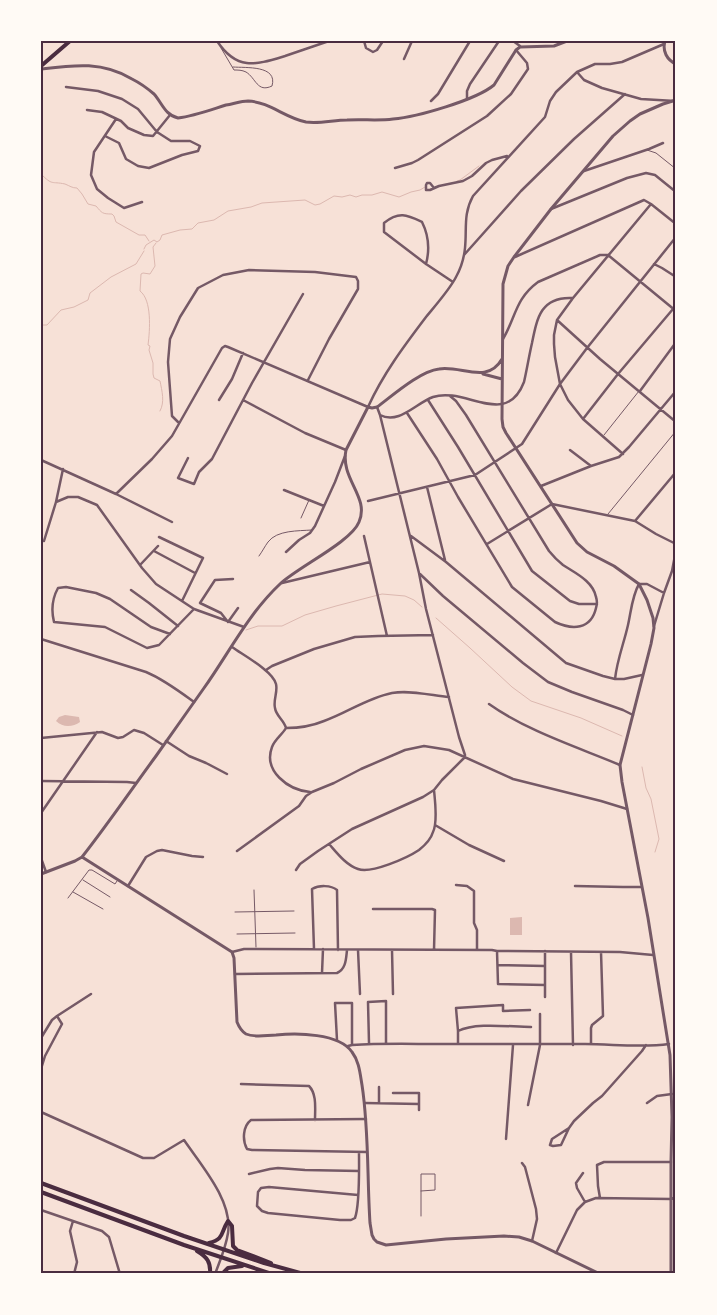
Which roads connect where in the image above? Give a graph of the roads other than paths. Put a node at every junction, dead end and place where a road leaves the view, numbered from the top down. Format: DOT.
graph roads {
  1 [pos="70,41"];
  2 [pos="329,41"];
  3 [pos="364,41"];
  4 [pos="384,41"];
  5 [pos="412,41"];
  6 [pos="470,41"];
  7 [pos="499,41"];
  8 [pos="513,41"];
  9 [pos="567,41"];
  10 [pos="218,42"];
  11 [pos="664,43"];
  12 [pos="520,47"];
  13 [pos="516,50"];
  14 [pos="404,59"];
  15 [pos="676,64"];
  16 [pos="41,68"];
  17 [pos="234,68"];
  18 [pos="577,72"];
  19 [pos="66,87"];
  20 [pos="625,94"];
  21 [pos="467,99"];
  22 [pos="431,101"];
  23 [pos="676,101"];
  24 [pos="87,110"];
  25 [pos="170,115"];
  26 [pos="116,118"];
  27 [pos="157,132"];
  28 [pos="105,136"];
  29 [pos="663,143"];
  30 [pos="646,150"];
  31 [pos="509,156"];
  32 [pos="395,168"];
  33 [pos="676,169"];
  34 [pos="583,171"];
  35 [pos="439,186"];
  36 [pos="676,192"];
  37 [pos="142,202"];
  38 [pos="651,204"];
  39 [pos="551,209"];
  40 [pos="676,224"];
  41 [pos="676,237"];
  42 [pos="608,255"];
  43 [pos="464,256"];
  44 [pos="514,258"];
  45 [pos="426,264"];
  46 [pos="654,264"];
  47 [pos="676,269"];
  48 [pos="672,274"];
  49 [pos="676,277"];
  50 [pos="453,282"];
  51 [pos="640,282"];
  52 [pos="303,294"];
  53 [pos="573,298"];
  54 [pos="675,310"];
  55 [pos="557,320"];
  56 [pos="502,340"];
  57 [pos="674,345"];
  58 [pos="587,348"];
  59 [pos="243,353"];
  60 [pos="502,359"];
  61 [pos="264,362"];
  62 [pos="479,374"];
  63 [pos="618,374"];
  64 [pos="502,379"];
  65 [pos="308,381"];
  66 [pos="560,384"];
  67 [pos="676,390"];
  68 [pos="640,391"];
  69 [pos="450,396"];
  70 [pos="219,400"];
  71 [pos="243,400"];
  72 [pos="428,400"];
  73 [pos="502,404"];
  74 [pos="368,407"];
  75 [pos="376,407"];
  76 [pos="661,409"];
  77 [pos="407,413"];
  78 [pos="380,415"];
  79 [pos="584,419"];
  80 [pos="676,422"];
  81 [pos="179,423"];
  82 [pos="676,432"];
  83 [pos="603,436"];
  84 [pos="516,449"];
  85 [pos="346,450"];
  86 [pos="570,450"];
  87 [pos="623,454"];
  88 [pos="345,455"];
  89 [pos="188,458"];
  90 [pos="41,460"];
  91 [pos="495,462"];
  92 [pos="591,466"];
  93 [pos="64,469"];
  94 [pos="676,472"];
  95 [pos="475,475"];
  96 [pos="449,482"];
  97 [pos="427,487"];
  98 [pos="540,487"];
  99 [pos="284,490"];
  100 [pos="400,493"];
  101 [pos="116,494"];
  102 [pos="309,500"];
  103 [pos="368,501"];
  104 [pos="56,502"];
  105 [pos="552,504"];
  106 [pos="324,506"];
  107 [pos="607,515"];
  108 [pos="301,518"];
  109 [pos="530,518"];
  110 [pos="635,521"];
  111 [pos="172,522"];
  112 [pos="312,530"];
  113 [pos="508,532"];
  114 [pos="410,535"];
  115 [pos="364,536"];
  116 [pos="159,537"];
  117 [pos="44,541"];
  118 [pos="487,544"];
  119 [pos="676,544"];
  120 [pos="158,546"];
  121 [pos="676,550"];
  122 [pos="154,551"];
  123 [pos="286,552"];
  124 [pos="259,556"];
  125 [pos="370,562"];
  126 [pos="446,562"];
  127 [pos="140,565"];
  128 [pos="195,573"];
  129 [pos="419,573"];
  130 [pos="233,579"];
  131 [pos="281,583"];
  132 [pos="638,584"];
  133 [pos="131,590"];
  134 [pos="664,593"];
  135 [pos="182,601"];
  136 [pos="597,604"];
  137 [pos="238,608"];
  138 [pos="194,609"];
  139 [pos="228,622"];
  140 [pos="178,626"];
  141 [pos="244,627"];
  142 [pos="654,628"];
  143 [pos="170,634"];
  144 [pos="387,636"];
  145 [pos="433,636"];
  146 [pos="41,639"];
  147 [pos="232,647"];
  148 [pos="266,670"];
  149 [pos="642,675"];
  150 [pos="615,679"];
  151 [pos="449,697"];
  152 [pos="194,702"];
  153 [pos="489,704"];
  154 [pos="633,715"];
  155 [pos="286,728"];
  156 [pos="97,732"];
  157 [pos="41,738"];
  158 [pos="166,741"];
  159 [pos="163,745"];
  160 [pos="465,757"];
  161 [pos="620,765"];
  162 [pos="227,774"];
  163 [pos="41,781"];
  164 [pos="62,782"];
  165 [pos="136,783"];
  166 [pos="434,790"];
  167 [pos="312,792"];
  168 [pos="627,810"];
  169 [pos="41,813"];
  170 [pos="435,825"];
  171 [pos="329,844"];
  172 [pos="237,851"];
  173 [pos="82,856"];
  174 [pos="203,856"];
  175 [pos="41,858"];
  176 [pos="504,861"];
  177 [pos="296,870"];
  178 [pos="46,872"];
  179 [pos="41,874"];
  180 [pos="82,880"];
  181 [pos="118,880"];
  182 [pos="456,885"];
  183 [pos="128,886"];
  184 [pos="575,886"];
  185 [pos="641,886"];
  186 [pos="254,890"];
  187 [pos="73,892"];
  188 [pos="110,897"];
  189 [pos="68,898"];
  190 [pos="103,909"];
  191 [pos="373,909"];
  192 [pos="235,912"];
  193 [pos="255,912"];
  194 [pos="294,912"];
  195 [pos="237,934"];
  196 [pos="256,934"];
  197 [pos="295,934"];
  198 [pos="256,949"];
  199 [pos="314,949"];
  200 [pos="323,949"];
  201 [pos="338,950"];
  202 [pos="348,950"];
  203 [pos="358,950"];
  204 [pos="392,950"];
  205 [pos="434,950"];
  206 [pos="477,950"];
  207 [pos="497,951"];
  208 [pos="545,951"];
  209 [pos="232,952"];
  210 [pos="571,952"];
  211 [pos="601,952"];
  212 [pos="654,955"];
  213 [pos="498,965"];
  214 [pos="545,966"];
  215 [pos="322,973"];
  216 [pos="235,974"];
  217 [pos="545,984"];
  218 [pos="91,994"];
  219 [pos="360,994"];
  220 [pos="393,994"];
  221 [pos="544,997"];
  222 [pos="530,1010"];
  223 [pos="540,1014"];
  224 [pos="57,1016"];
  225 [pos="531,1027"];
  226 [pos="458,1031"];
  227 [pos="41,1038"];
  228 [pos="337,1040"];
  229 [pos="386,1043"];
  230 [pos="458,1043"];
  231 [pos="369,1044"];
  232 [pos="591,1044"];
  233 [pos="669,1044"];
  234 [pos="513,1045"];
  235 [pos="540,1045"];
  236 [pos="573,1045"];
  237 [pos="646,1045"];
  238 [pos="350,1046"];
  239 [pos="41,1069"];
  240 [pos="241,1084"];
  241 [pos="379,1087"];
  242 [pos="393,1093"];
  243 [pos="672,1094"];
  244 [pos="365,1103"];
  245 [pos="379,1103"];
  246 [pos="647,1103"];
  247 [pos="419,1104"];
  248 [pos="528,1106"];
  249 [pos="420,1110"];
  250 [pos="41,1112"];
  251 [pos="366,1119"];
  252 [pos="315,1120"];
  253 [pos="569,1128"];
  254 [pos="506,1139"];
  255 [pos="358,1152"];
  256 [pos="367,1152"];
  257 [pos="671,1162"];
  258 [pos="522,1163"];
  259 [pos="358,1171"];
  260 [pos="584,1173"];
  261 [pos="249,1174"];
  262 [pos="41,1183"];
  263 [pos="421,1191"];
  264 [pos="41,1192"];
  265 [pos="358,1195"];
  266 [pos="600,1198"];
  267 [pos="676,1198"];
  268 [pos="671,1199"];
  269 [pos="585,1202"];
  270 [pos="41,1210"];
  271 [pos="421,1216"];
  272 [pos="73,1221"];
  273 [pos="228,1221"];
  274 [pos="532,1241"];
  275 [pos="206,1243"];
  276 [pos="184,1245"];
  277 [pos="224,1249"];
  278 [pos="556,1253"];
  279 [pos="221,1257"];
  280 [pos="246,1266"];
  281 [pos="277,1267"];
  282 [pos="74,1274"];
  283 [pos="120,1274"];
  284 [pos="210,1274"];
  285 [pos="215,1274"];
  286 [pos="222,1274"];
  287 [pos="272,1274"];
  288 [pos="304,1274"];
  289 [pos="600,1274"];
  290 [pos="671,1274"];
  1 -- 16 [label="main road"];
  2 -- 10 [label="street"];
  3 -- 4 [label="street"];
  5 -- 14 [label="street"];
  6 -- 22 [label="street"];
  7 -- 21 [label="street"];
  8 -- 12 [label="street"];
  9 -- 12 [label="street"];
  10 -- 17 [label="lane"];
  11 -- 15 [label="street"];
  11 -- 18 [label="street"];
  12 -- 13 [label="street"];
  13 -- 21 [label="street"];
  13 -- 32 [label="street"];
  16 -- 25 [label="street"];
  17 -- 17 [label="lane"];
  18 -- 20 [label="street"];
  18 -- 31 [label="street"];
  19 -- 27 [label="street"];
  20 -- 23 [label="street"];
  20 -- 43 [label="street"];
  21 -- 25 [label="street"];
  23 -- 34 [label="street"];
  24 -- 26 [label="street"];
  25 -- 27 [label="street"];
  26 -- 27 [label="street"];
  26 -- 28 [label="street"];
  27 -- 28 [label="street"];
  28 -- 37 [label="street"];
  29 -- 30 [label="street"];
  30 -- 33 [label="lane"];
  30 -- 34 [label="street"];
  31 -- 35 [label="street"];
  31 -- 43 [label="street"];
  34 -- 39 [label="street"];
  35 -- 35 [label="street"];
  36 -- 39 [label="street"];
  38 -- 40 [label="street"];
  38 -- 42 [label="street"];
  38 -- 44 [label="street"];
  39 -- 44 [label="street"];
  41 -- 46 [label="street"];
  42 -- 51 [label="street"];
  42 -- 53 [label="street"];
  42 -- 56 [label="street"];
  43 -- 50 [label="street"];
  44 -- 56 [label="street"];
  45 -- 45 [label="street"];
  45 -- 50 [label="street"];
  46 -- 48 [label="street"];
  46 -- 51 [label="street"];
  47 -- 48 [label="street"];
  48 -- 49 [label="street"];
  50 -- 74 [label="street"];
  51 -- 54 [label="street"];
  51 -- 58 [label="street"];
  52 -- 61 [label="street"];
  53 -- 55 [label="street"];
  53 -- 73 [label="street"];
  54 -- 63 [label="street"];
  55 -- 58 [label="street"];
  55 -- 66 [label="street"];
  56 -- 60 [label="street"];
  57 -- 68 [label="street"];
  58 -- 63 [label="street"];
  58 -- 66 [label="street"];
  59 -- 61 [label="street"];
  59 -- 70 [label="street"];
  59 -- 81 [label="street"];
  60 -- 62 [label="street"];
  60 -- 64 [label="street"];
  61 -- 65 [label="street"];
  61 -- 71 [label="street"];
  62 -- 64 [label="street"];
  62 -- 75 [label="street"];
  63 -- 68 [label="street"];
  63 -- 79 [label="street"];
  64 -- 73 [label="street"];
  65 -- 74 [label="street"];
  65 -- 81 [label="street"];
  66 -- 79 [label="street"];
  66 -- 84 [label="street"];
  67 -- 76 [label="street"];
  68 -- 76 [label="street"];
  68 -- 83 [label="lane"];
  69 -- 72 [label="street"];
  69 -- 73 [label="street"];
  69 -- 91 [label="street"];
  71 -- 85 [label="street"];
  71 -- 89 [label="street"];
  72 -- 77 [label="street"];
  72 -- 95 [label="street"];
  73 -- 84 [label="street"];
  74 -- 75 [label="street"];
  74 -- 85 [label="street"];
  75 -- 78 [label="street"];
  76 -- 80 [label="street"];
  76 -- 87 [label="street"];
  77 -- 78 [label="street"];
  77 -- 96 [label="street"];
  78 -- 100 [label="street"];
  79 -- 83 [label="street"];
  81 -- 101 [label="street"];
  82 -- 107 [label="lane"];
  83 -- 87 [label="street"];
  84 -- 91 [label="street"];
  84 -- 98 [label="street"];
  85 -- 88 [label="street"];
  86 -- 92 [label="street"];
  87 -- 92 [label="street"];
  88 -- 106 [label="street"];
  88 -- 131 [label="street"];
  90 -- 93 [label="street"];
  91 -- 95 [label="street"];
  91 -- 109 [label="street"];
  92 -- 98 [label="street"];
  93 -- 101 [label="street"];
  93 -- 104 [label="street"];
  94 -- 110 [label="street"];
  95 -- 96 [label="street"];
  95 -- 113 [label="street"];
  96 -- 97 [label="street"];
  96 -- 118 [label="street"];
  97 -- 100 [label="street"];
  97 -- 126 [label="street"];
  98 -- 105 [label="street"];
  99 -- 102 [label="street"];
  100 -- 103 [label="street"];
  100 -- 114 [label="street"];
  101 -- 111 [label="street"];
  102 -- 106 [label="street"];
  102 -- 108 [label="lane"];
  104 -- 117 [label="street"];
  104 -- 127 [label="street"];
  105 -- 107 [label="street"];
  105 -- 109 [label="street"];
  105 -- 132 [label="street"];
  106 -- 112 [label="street"];
  107 -- 110 [label="street"];
  109 -- 113 [label="street"];
  109 -- 136 [label="street"];
  110 -- 119 [label="street"];
  112 -- 123 [label="street"];
  112 -- 124 [label="lane"];
  113 -- 118 [label="street"];
  113 -- 136 [label="street"];
  114 -- 126 [label="street"];
  114 -- 129 [label="street"];
  115 -- 125 [label="street"];
  116 -- 128 [label="street"];
  118 -- 136 [label="street"];
  120 -- 122 [label="street"];
  121 -- 134 [label="street"];
  122 -- 127 [label="street"];
  122 -- 128 [label="street"];
  125 -- 131 [label="street"];
  125 -- 144 [label="street"];
  126 -- 150 [label="street"];
  127 -- 135 [label="street"];
  128 -- 135 [label="street"];
  129 -- 145 [label="street"];
  129 -- 154 [label="street"];
  130 -- 139 [label="street"];
  131 -- 141 [label="street"];
  132 -- 134 [label="street"];
  132 -- 142 [label="street"];
  132 -- 150 [label="street"];
  133 -- 140 [label="street"];
  134 -- 142 [label="street"];
  135 -- 138 [label="street"];
  137 -- 139 [label="street"];
  138 -- 139 [label="street"];
  138 -- 140 [label="street"];
  139 -- 141 [label="street"];
  140 -- 143 [label="street"];
  141 -- 147 [label="street"];
  142 -- 149 [label="street"];
  143 -- 143 [label="street"];
  144 -- 145 [label="street"];
  144 -- 148 [label="street"];
  145 -- 151 [label="street"];
  146 -- 152 [label="street"];
  147 -- 148 [label="street"];
  147 -- 152 [label="street"];
  148 -- 155 [label="street"];
  149 -- 150 [label="street"];
  149 -- 154 [label="street"];
  151 -- 155 [label="street"];
  151 -- 160 [label="street"];
  152 -- 158 [label="street"];
  153 -- 161 [label="street"];
  154 -- 161 [label="street"];
  155 -- 167 [label="street"];
  156 -- 157 [label="street"];
  156 -- 159 [label="street"];
  156 -- 164 [label="street"];
  158 -- 159 [label="street"];
  158 -- 162 [label="street"];
  159 -- 165 [label="street"];
  160 -- 166 [label="street"];
  160 -- 167 [label="street"];
  160 -- 168 [label="street"];
  161 -- 168 [label="street"];
  163 -- 164 [label="street"];
  164 -- 165 [label="street"];
  164 -- 169 [label="street"];
  165 -- 173 [label="street"];
  166 -- 170 [label="street"];
  166 -- 171 [label="street"];
  167 -- 172 [label="street"];
  168 -- 185 [label="street"];
  170 -- 171 [label="street"];
  170 -- 176 [label="street"];
  171 -- 177 [label="street"];
  173 -- 178 [label="street"];
  173 -- 181 [label="street"];
  174 -- 183 [label="street"];
  175 -- 178 [label="street"];
  178 -- 179 [label="street"];
  180 -- 181 [label="lane"];
  180 -- 187 [label="lane"];
  180 -- 188 [label="lane"];
  181 -- 183 [label="street"];
  182 -- 206 [label="street"];
  183 -- 209 [label="street"];
  184 -- 185 [label="street"];
  185 -- 212 [label="street"];
  186 -- 193 [label="lane"];
  187 -- 189 [label="lane"];
  187 -- 190 [label="lane"];
  191 -- 205 [label="street"];
  192 -- 193 [label="lane"];
  193 -- 194 [label="lane"];
  193 -- 196 [label="lane"];
  195 -- 196 [label="lane"];
  196 -- 197 [label="lane"];
  196 -- 198 [label="lane"];
  198 -- 199 [label="street"];
  198 -- 209 [label="street"];
  199 -- 200 [label="street"];
  199 -- 201 [label="street"];
  200 -- 201 [label="street"];
  200 -- 215 [label="street"];
  201 -- 202 [label="street"];
  202 -- 203 [label="street"];
  202 -- 215 [label="street"];
  203 -- 204 [label="street"];
  203 -- 219 [label="street"];
  204 -- 205 [label="street"];
  204 -- 220 [label="street"];
  205 -- 206 [label="street"];
  206 -- 207 [label="street"];
  207 -- 208 [label="street"];
  207 -- 213 [label="street"];
  208 -- 210 [label="street"];
  208 -- 214 [label="street"];
  209 -- 216 [label="street"];
  210 -- 211 [label="street"];
  210 -- 236 [label="street"];
  211 -- 212 [label="street"];
  211 -- 232 [label="street"];
  212 -- 233 [label="street"];
  213 -- 214 [label="street"];
  213 -- 217 [label="street"];
  214 -- 217 [label="street"];
  215 -- 216 [label="street"];
  216 -- 228 [label="street"];
  217 -- 221 [label="street"];
  218 -- 224 [label="street"];
  222 -- 226 [label="street"];
  223 -- 235 [label="street"];
  224 -- 227 [label="street"];
  224 -- 239 [label="street"];
  225 -- 226 [label="street"];
  226 -- 230 [label="street"];
  228 -- 238 [label="street"];
  228 -- 238 [label="street"];
  229 -- 230 [label="street"];
  229 -- 231 [label="street"];
  229 -- 231 [label="street"];
  230 -- 234 [label="street"];
  231 -- 238 [label="street"];
  232 -- 236 [label="street"];
  232 -- 237 [label="street"];
  233 -- 237 [label="street"];
  233 -- 243 [label="street"];
  234 -- 235 [label="street"];
  234 -- 254 [label="street"];
  235 -- 236 [label="street"];
  235 -- 248 [label="street"];
  237 -- 253 [label="street"];
  238 -- 244 [label="street"];
  240 -- 252 [label="street"];
  241 -- 245 [label="street"];
  242 -- 247 [label="street"];
  243 -- 246 [label="street"];
  243 -- 257 [label="street"];
  244 -- 245 [label="street"];
  244 -- 251 [label="street"];
  245 -- 247 [label="street"];
  247 -- 249 [label="street"];
  250 -- 273 [label="street"];
  251 -- 252 [label="street"];
  251 -- 256 [label="street"];
  252 -- 255 [label="street"];
  253 -- 253 [label="street"];
  255 -- 256 [label="street"];
  255 -- 259 [label="street"];
  256 -- 274 [label="street"];
  257 -- 266 [label="street"];
  257 -- 268 [label="street"];
  258 -- 274 [label="street"];
  259 -- 261 [label="street"];
  259 -- 265 [label="street"];
  260 -- 269 [label="street"];
  262 -- 275 [label="main road"];
  263 -- 263 [label="lane"];
  263 -- 271 [label="lane"];
  264 -- 276 [label="main road"];
  265 -- 265 [label="street"];
  266 -- 268 [label="street"];
  266 -- 269 [label="street"];
  267 -- 268 [label="street"];
  268 -- 290 [label="street"];
  269 -- 278 [label="street"];
  270 -- 272 [label="street"];
  272 -- 282 [label="street"];
  272 -- 283 [label="street"];
  273 -- 275 [label="main road"];
  273 -- 277 [label="street"];
  273 -- 281 [label="main road"];
  274 -- 278 [label="street"];
  275 -- 277 [label="main road"];
  276 -- 279 [label="main road"];
  276 -- 284 [label="main road"];
  277 -- 279 [label="street"];
  277 -- 281 [label="main road"];
  278 -- 289 [label="street"];
  279 -- 280 [label="main road"];
  279 -- 285 [label="street"];
  280 -- 286 [label="main road"];
  280 -- 287 [label="main road"];
  281 -- 288 [label="main road"];
}
